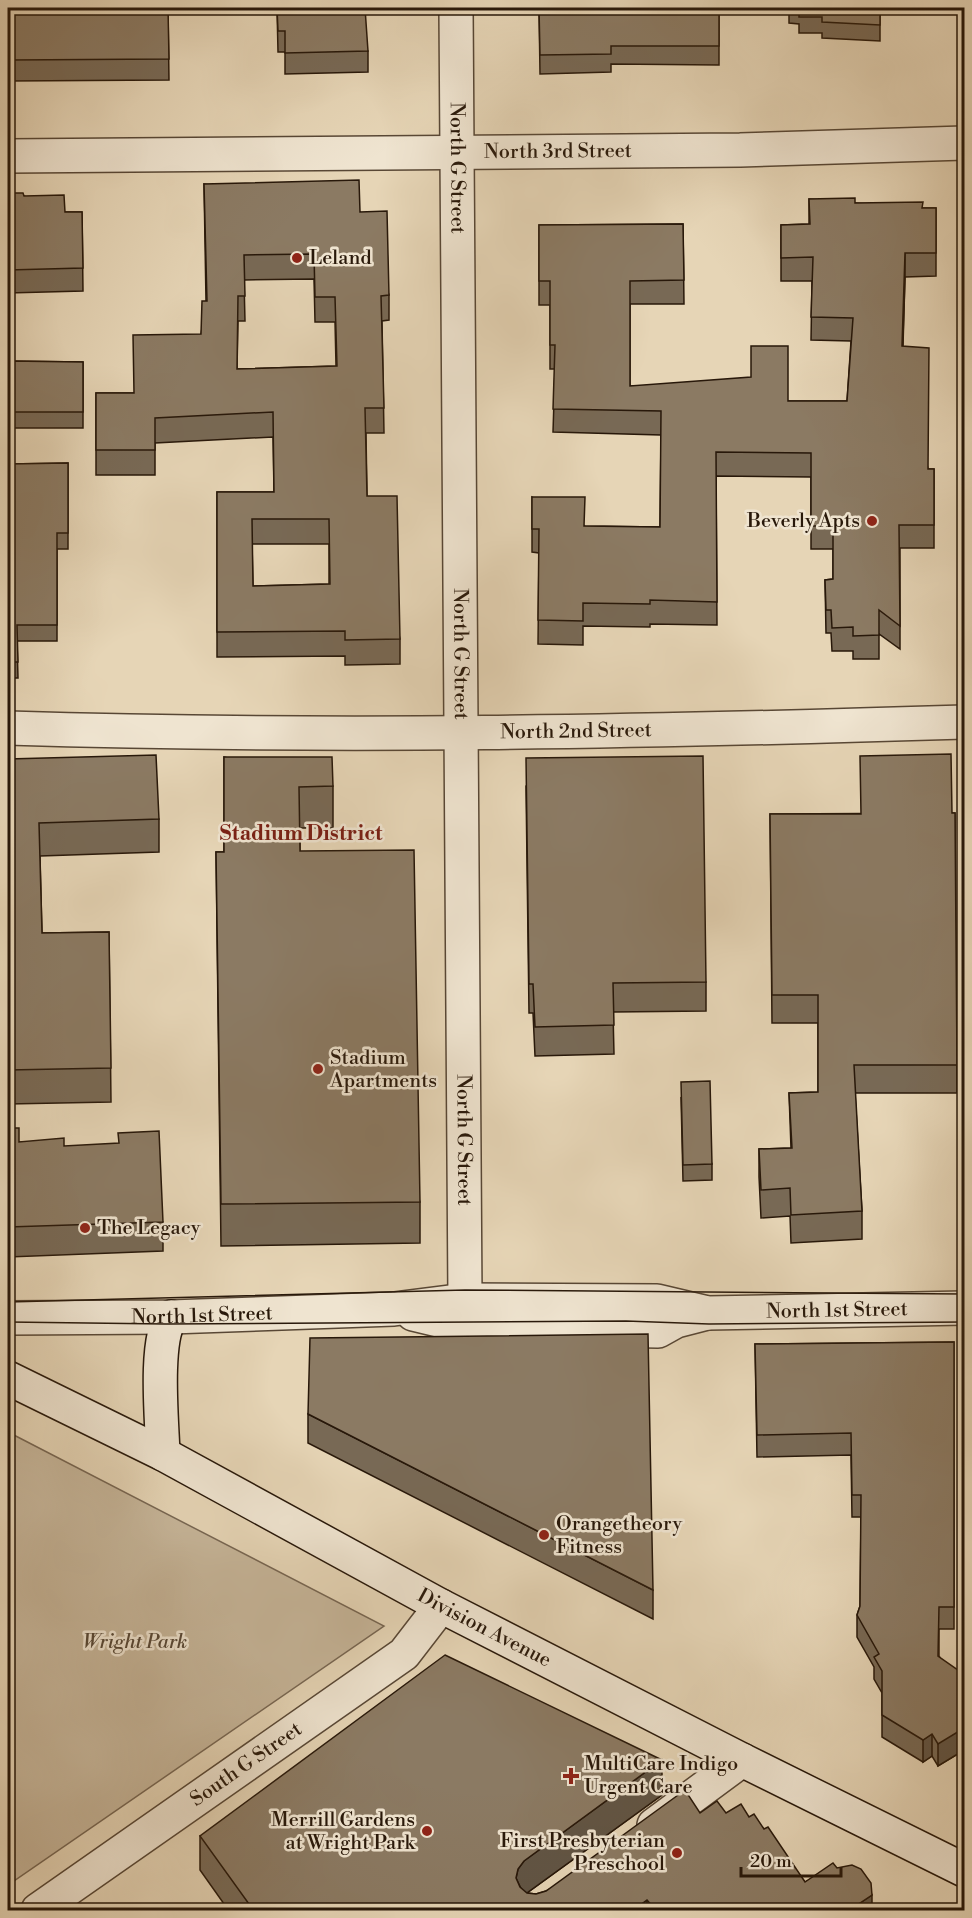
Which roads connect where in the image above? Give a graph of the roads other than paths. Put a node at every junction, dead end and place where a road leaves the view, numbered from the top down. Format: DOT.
graph roads {
  1 [pos="456,8"];
  2 [pos="964,143"];
  3 [pos="457,153"];
  4 [pos="8,156"];
  5 [pos="964,722"];
  6 [pos="8,728"];
  7 [pos="461,731"];
  8 [pos="465,1300"];
  9 [pos="964,1308"];
  10 [pos="394,1309"];
  11 [pos="708,1313"];
  12 [pos="171,1317"];
  13 [pos="8,1318"];
  14 [pos="8,1378"];
  15 [pos="163,1454"];
  16 [pos="441,1606"];
  17 [pos="742,1760"];
  18 [pos="630,1842"];
  19 [pos="964,1870"];
  20 [pos="38,1911"];
  1 -- 3 [label="street, North G Street"];
  2 -- 3 [label="street, North 3rd Street"];
  3 -- 4 [label="street, North 3rd Street"];
  3 -- 7 [label="street, North G Street"];
  5 -- 7 [label="street, North 2nd Street"];
  6 -- 7 [label="street, North 2nd Street"];
  7 -- 8 [label="street, North G Street"];
  8 -- 10 [label="street, North 1st Street"];
  8 -- 11 [label="street, North 1st Street"];
  9 -- 11 [label="street, North 1st Street"];
  10 -- 11 [label="street, North 1st Street"];
  10 -- 12 [label="street, North 1st Street"];
  12 -- 13 [label="street, North 1st Street"];
  12 -- 15 [label="street"];
  14 -- 15 [label="street, Division Avenue"];
  15 -- 16 [label="street, Division Avenue"];
  16 -- 17 [label="street, Division Avenue"];
  16 -- 20 [label="street, South G Street"];
  17 -- 18 [label="street"];
  17 -- 19 [label="street, Division Avenue"];
}
